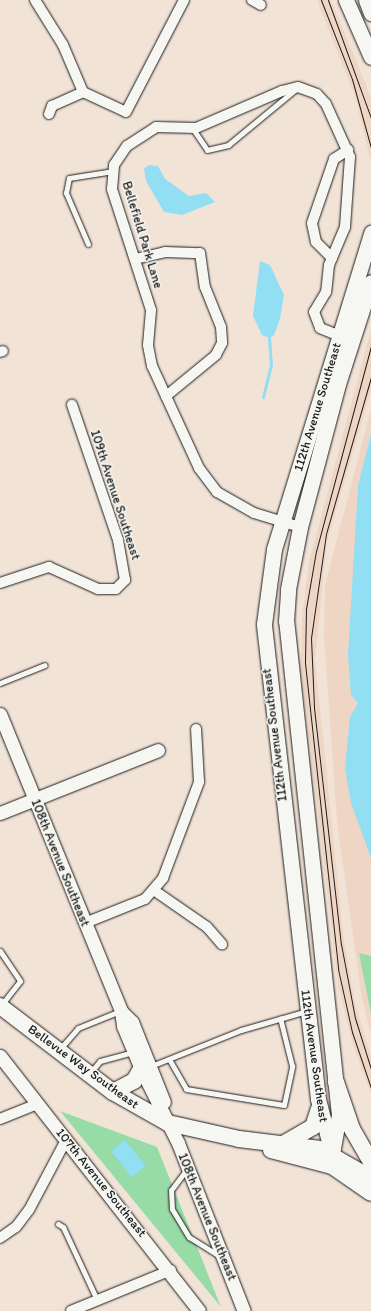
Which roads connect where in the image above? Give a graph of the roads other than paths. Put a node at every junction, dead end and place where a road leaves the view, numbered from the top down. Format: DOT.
graph roads {
  1 [pos="34,0"];
  2 [pos="184,0"];
  3 [pos="346,0"];
  4 [pos="366,0"];
  5 [pos="371,13"];
  6 [pos="371,57"];
  7 [pos="298,87"];
  8 [pos="83,92"];
  9 [pos="49,114"];
  10 [pos="193,129"];
  11 [pos="348,150"];
  12 [pos="113,171"];
  13 [pos="371,233"];
  14 [pos="88,244"];
  15 [pos="332,258"];
  16 [pos="134,259"];
  17 [pos="371,282"];
  18 [pos="340,336"];
  19 [pos="166,396"];
  20 [pos="72,405"];
  21 [pos="283,523"];
  22 [pos="300,527"];
  23 [pos="0,583"];
  24 [pos="45,665"];
  25 [pos="0,683"];
  26 [pos="0,714"];
  27 [pos="196,729"];
  28 [pos="158,750"];
  29 [pos="34,799"];
  30 [pos="0,813"];
  31 [pos="155,891"];
  32 [pos="85,923"];
  33 [pos="222,944"];
  34 [pos="0,951"];
  35 [pos="0,1006"];
  36 [pos="121,1011"];
  37 [pos="308,1011"];
  38 [pos="280,1018"];
  39 [pos="59,1050"];
  40 [pos="138,1050"];
  41 [pos="0,1056"];
  42 [pos="169,1059"];
  43 [pos="145,1068"];
  44 [pos="89,1074"];
  45 [pos="336,1082"];
  46 [pos="113,1092"];
  47 [pos="37,1104"];
  48 [pos="319,1109"];
  49 [pos="0,1119"];
  50 [pos="168,1123"];
  51 [pos="239,1139"];
  52 [pos="66,1140"];
  53 [pos="284,1143"];
  54 [pos="332,1160"];
  55 [pos="371,1162"];
  56 [pos="187,1168"];
  57 [pos="371,1178"];
  58 [pos="371,1193"];
  59 [pos="58,1224"];
  60 [pos="0,1238"];
  61 [pos="223,1258"];
  62 [pos="171,1270"];
  63 [pos="97,1300"];
  64 [pos="71,1311"];
  65 [pos="199,1311"];
  66 [pos="244,1311"];
  1 -- 8 [label="street"];
  2 -- 8 [label="street"];
  3 -- 6 [label="main road"];
  4 -- 5 [label="main road"];
  7 -- 10 [label="street, Bellefield Park Lane"];
  7 -- 10 [label="lane"];
  7 -- 11 [label="street"];
  8 -- 9 [label="street"];
  10 -- 12 [label="street, Bellefield Park Lane"];
  11 -- 15 [label="street"];
  11 -- 15 [label="street"];
  12 -- 14 [label="lane"];
  12 -- 16 [label="street, Bellefield Park Lane"];
  13 -- 18 [label="main road, 112th Avenue Southeast"];
  15 -- 18 [label="street"];
  16 -- 19 [label="street, Bellefield Park Lane"];
  16 -- 19 [label="street"];
  17 -- 22 [label="main road, 112th Avenue Southeast"];
  18 -- 21 [label="main road, 112th Avenue Southeast"];
  19 -- 21 [label="street, Bellefield Park Lane"];
  20 -- 23 [label="street, 109th Avenue Southeast"];
  21 -- 22 [label="street, Bellefield Park Lane"];
  21 -- 37 [label="main road, 112th Avenue Southeast"];
  22 -- 45 [label="main road, 112th Avenue Southeast"];
  24 -- 25 [label="lane"];
  26 -- 29 [label="street, 108th Avenue Southeast"];
  27 -- 31 [label="street"];
  28 -- 29 [label="street"];
  29 -- 30 [label="street"];
  29 -- 32 [label="street, 108th Avenue Southeast"];
  31 -- 32 [label="street"];
  31 -- 33 [label="street"];
  32 -- 36 [label="street, 108th Avenue Southeast"];
  34 -- 35 [label="lane"];
  35 -- 39 [label="main road, Bellevue Way Southeast"];
  36 -- 39 [label="lane"];
  36 -- 40 [label="street, 108th Avenue Southeast"];
  37 -- 38 [label="lane"];
  37 -- 48 [label="main road, 112th Avenue Southeast"];
  38 -- 42 [label="lane"];
  38 -- 42 [label="lane"];
  39 -- 44 [label="main road, Bellevue Way Southeast"];
  40 -- 43 [label="street, 108th Avenue Southeast"];
  40 -- 44 [label="lane"];
  41 -- 47 [label="street, 107th Avenue Southeast"];
  42 -- 43 [label="lane"];
  43 -- 46 [label="main road"];
  43 -- 50 [label="street, 108th Avenue Southeast"];
  44 -- 46 [label="main road, Bellevue Way Southeast"];
  45 -- 54 [label="main road, 112th Avenue Southeast"];
  45 -- 55 [label="main road"];
  46 -- 50 [label="main road, Bellevue Way Southeast"];
  47 -- 49 [label="street"];
  47 -- 52 [label="street, 107th Avenue Southeast"];
  48 -- 53 [label="main road"];
  48 -- 54 [label="main road, 112th Avenue Southeast"];
  50 -- 51 [label="main road, Bellevue Way Southeast"];
  50 -- 56 [label="street, 108th Avenue Southeast"];
  51 -- 53 [label="main road, Bellevue Way Southeast"];
  51 -- 54 [label="main road, Bellevue Way Southeast"];
  52 -- 60 [label="street"];
  52 -- 62 [label="street, 107th Avenue Southeast"];
  53 -- 54 [label="main road, Bellevue Way Southeast"];
  54 -- 57 [label="main road, Bellevue Way Southeast"];
  54 -- 58 [label="main road, Bellevue Way Southeast"];
  56 -- 61 [label="street, 108th Avenue Southeast"];
  56 -- 61 [label="lane"];
  59 -- 63 [label="lane"];
  61 -- 66 [label="street, 108th Avenue Southeast"];
  62 -- 63 [label="street"];
  62 -- 65 [label="street, 107th Avenue Southeast"];
  63 -- 64 [label="street"];
}
